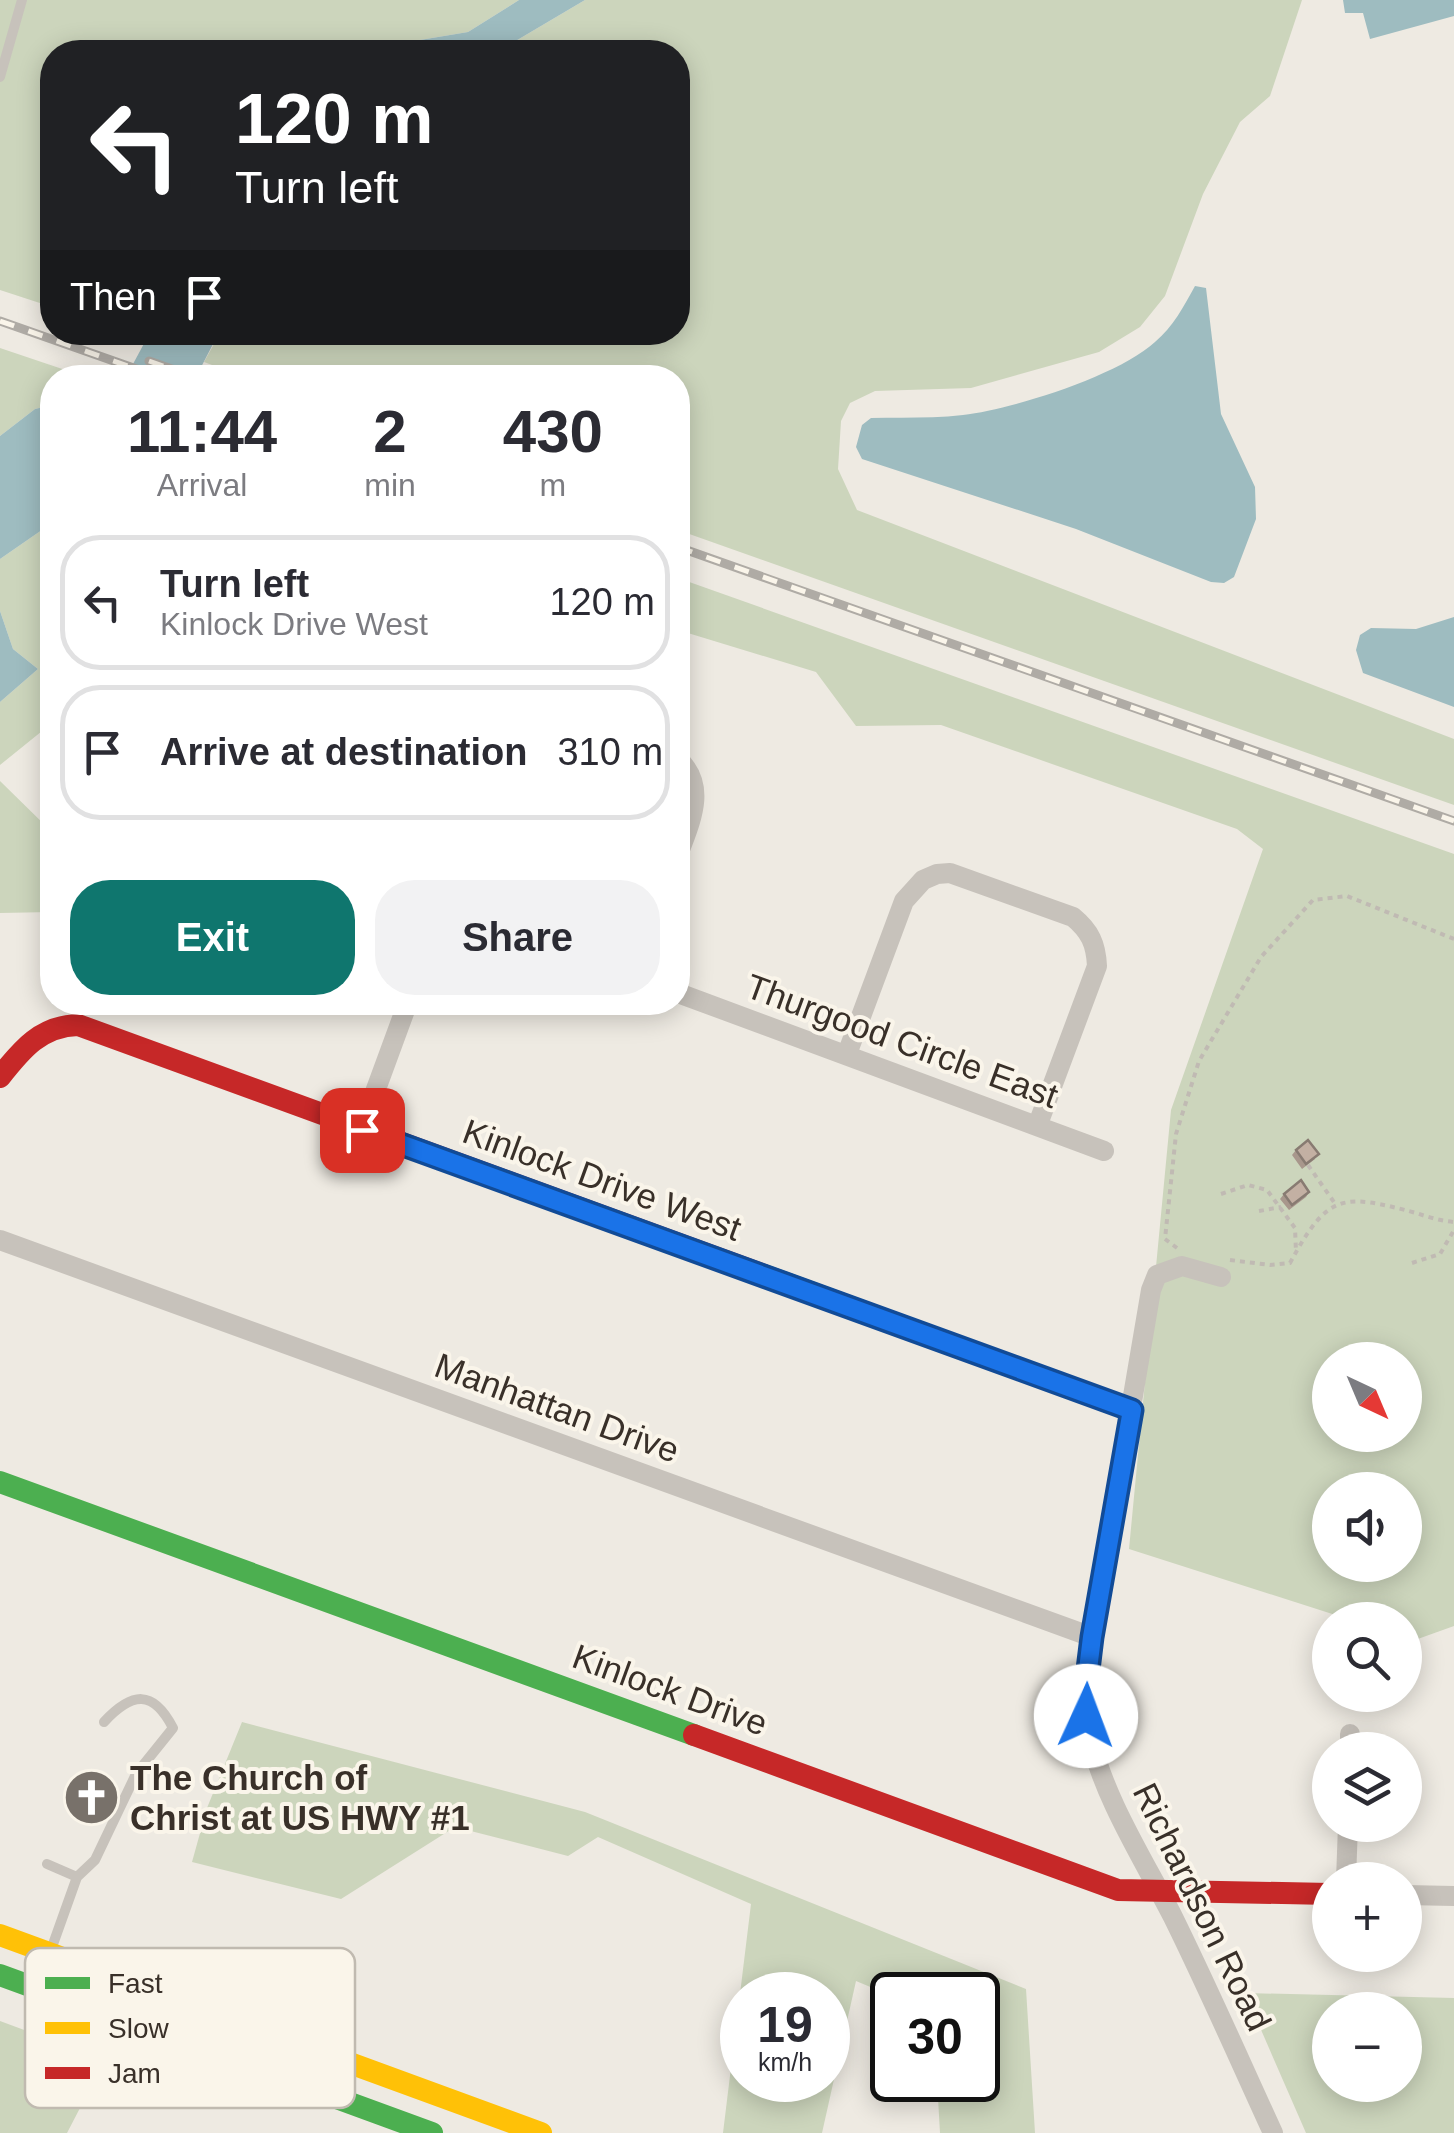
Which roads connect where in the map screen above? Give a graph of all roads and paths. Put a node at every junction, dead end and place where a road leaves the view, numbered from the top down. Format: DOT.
graph roads {
  1 [pos="22,0"];
  2 [pos="0,77"];
  3 [pos="690,776"];
  4 [pos="690,823"];
  5 [pos="1454,939"];
  6 [pos="690,997"];
  7 [pos="403,1015"];
  8 [pos="847,1054"];
  9 [pos="0,1076"];
  10 [pos="1038,1124"];
  11 [pos="362,1130"];
  12 [pos="1104,1151"];
  13 [pos="1308,1165"];
  14 [pos="1221,1194"];
  15 [pos="1336,1205"];
  16 [pos="1281,1207"];
  17 [pos="1258,1212"];
  18 [pos="1454,1222"];
  19 [pos="1454,1230"];
  20 [pos="0,1240"];
  21 [pos="1190,1251"];
  22 [pos="1296,1252"];
  23 [pos="1412,1263"];
  24 [pos="1224,1268"];
  25 [pos="1132,1410"];
  26 [pos="0,1482"];
  27 [pos="1092,1637"];
  28 [pos="104,1722"];
  29 [pos="47,1864"];
  30 [pos="77,1877"];
  31 [pos="1160,1892"];
  32 [pos="1312,1894"];
  33 [pos="1422,1895"];
  34 [pos="1454,1896"];
  35 [pos="0,1934"];
  36 [pos="37,1948"];
  37 [pos="52,1948"];
  38 [pos="0,1975"];
  39 [pos="25,1984"];
  40 [pos="355,2065"];
  41 [pos="355,2105"];
  42 [pos="432,2133"];
  43 [pos="541,2133"];
  44 [pos="1273,2133"];
  1 -- 2 [label="lane"];
  3 -- 4 [label="street"];
  5 -- 21 [label="path"];
  6 -- 8 [label="street, Thurgood Circle East"];
  7 -- 11 [label="street"];
  8 -- 10 [label="street, Thurgood Circle East"];
  8 -- 10 [label="street"];
  9 -- 11 [label="main road, Kinlock Drive West"];
  10 -- 12 [label="street, Thurgood Circle East"];
  11 -- 25 [label="main road, Kinlock Drive West"];
  13 -- 15 [label="path"];
  14 -- 16 [label="path"];
  15 -- 18 [label="path"];
  15 -- 22 [label="path"];
  16 -- 17 [label="path"];
  16 -- 22 [label="path"];
  19 -- 23 [label="path"];
  20 -- 27 [label="street, Manhattan Drive"];
  22 -- 24 [label="path"];
  24 -- 25 [label="street, Richardson Road"];
  25 -- 27 [label="street, Richardson Road"];
  26 -- 31 [label="main road, Kinlock Drive"];
  27 -- 31 [label="street, Richardson Road"];
  28 -- 30 [label="lane"];
  29 -- 30 [label="lane"];
  30 -- 37 [label="lane"];
  31 -- 32 [label="main road, Kinlock Drive"];
  31 -- 44 [label="street, Richardson Road"];
  33 -- 34 [label="street"];
  35 -- 36 [label="main road"];
  38 -- 39 [label="main road"];
  40 -- 43 [label="main road"];
  41 -- 42 [label="main road"];
}
